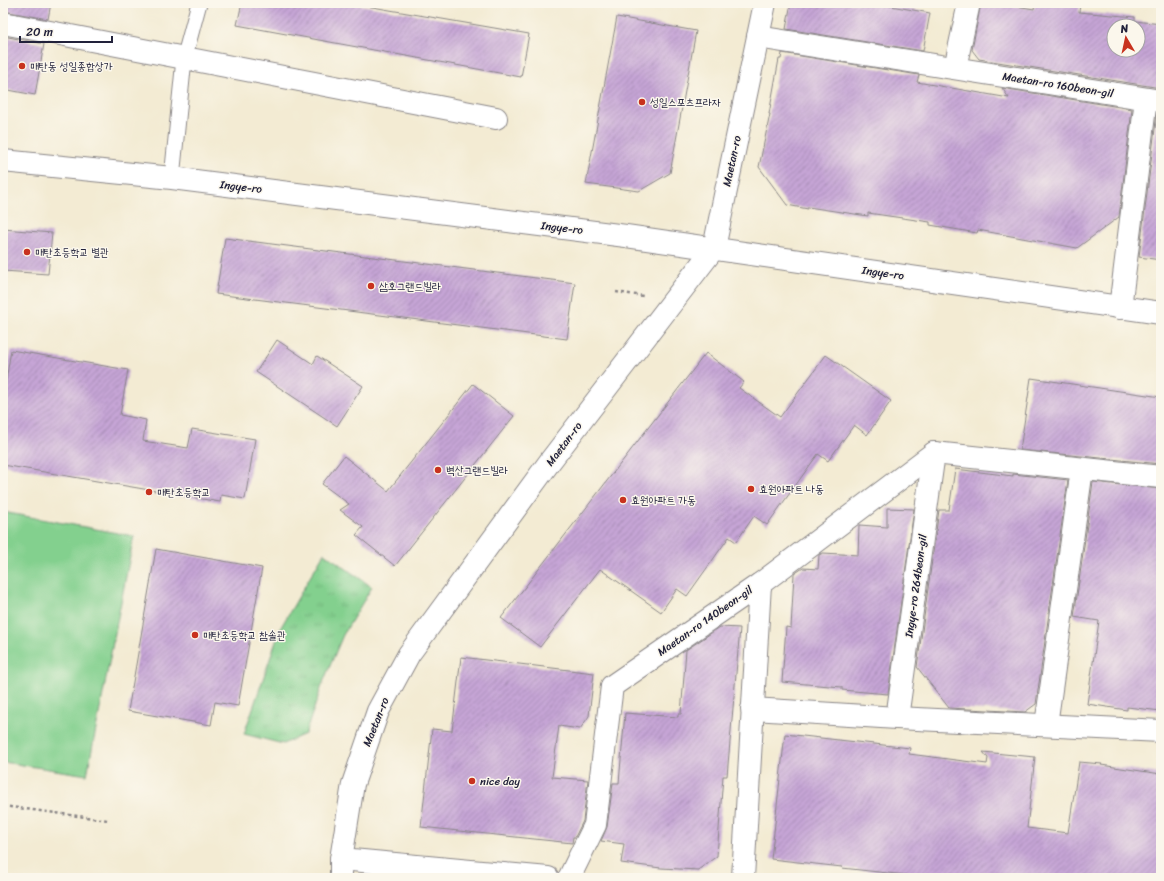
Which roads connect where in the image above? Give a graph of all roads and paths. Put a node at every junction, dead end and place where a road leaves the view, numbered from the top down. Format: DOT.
graph roads {
  1 [pos="199,3"];
  2 [pos="766,3"];
  3 [pos="968,3"];
  4 [pos="3,23"];
  5 [pos="758,37"];
  6 [pos="184,59"];
  7 [pos="955,68"];
  8 [pos="1153,100"];
  9 [pos="496,118"];
  10 [pos="3,161"];
  11 [pos="172,178"];
  12 [pos="714,248"];
  13 [pos="1120,308"];
  14 [pos="1161,313"];
  15 [pos="934,453"];
  16 [pos="1082,469"];
  17 [pos="1161,477"];
  18 [pos="760,584"];
  19 [pos="752,709"];
  20 [pos="897,718"];
  21 [pos="1046,725"];
  22 [pos="1161,731"];
  23 [pos="3,806"];
  24 [pos="108,820"];
  25 [pos="341,868"];
  26 [pos="548,878"];
  27 [pos="569,878"];
  28 [pos="743,878"];
  1 -- 6 [label="lane"];
  2 -- 5 [label="street, Maetan-ro"];
  3 -- 7 [label="street"];
  4 -- 6 [label="street"];
  5 -- 7 [label="street, Maetan-ro 160beon-gil"];
  5 -- 12 [label="street, Maetan-ro"];
  6 -- 9 [label="street"];
  6 -- 11 [label="lane"];
  7 -- 8 [label="street, Maetan-ro 160beon-gil"];
  8 -- 13 [label="street"];
  10 -- 11 [label="street, Ingye-ro"];
  11 -- 12 [label="street, Ingye-ro"];
  12 -- 13 [label="street, Ingye-ro"];
  12 -- 25 [label="street, Maetan-ro"];
  13 -- 14 [label="street, Ingye-ro"];
  15 -- 16 [label="street"];
  15 -- 18 [label="street"];
  15 -- 20 [label="street, Ingye-ro 264beon-gil"];
  16 -- 17 [label="street"];
  16 -- 21 [label="street"];
  18 -- 19 [label="street, Maetan-ro 140beon-gil"];
  18 -- 27 [label="street, Maetan-ro 140beon-gil"];
  19 -- 20 [label="street"];
  19 -- 28 [label="street, Maetan-ro 140beon-gil"];
  20 -- 21 [label="street"];
  21 -- 22 [label="street"];
  23 -- 24 [label="path"];
  25 -- 26 [label="street"];
}
